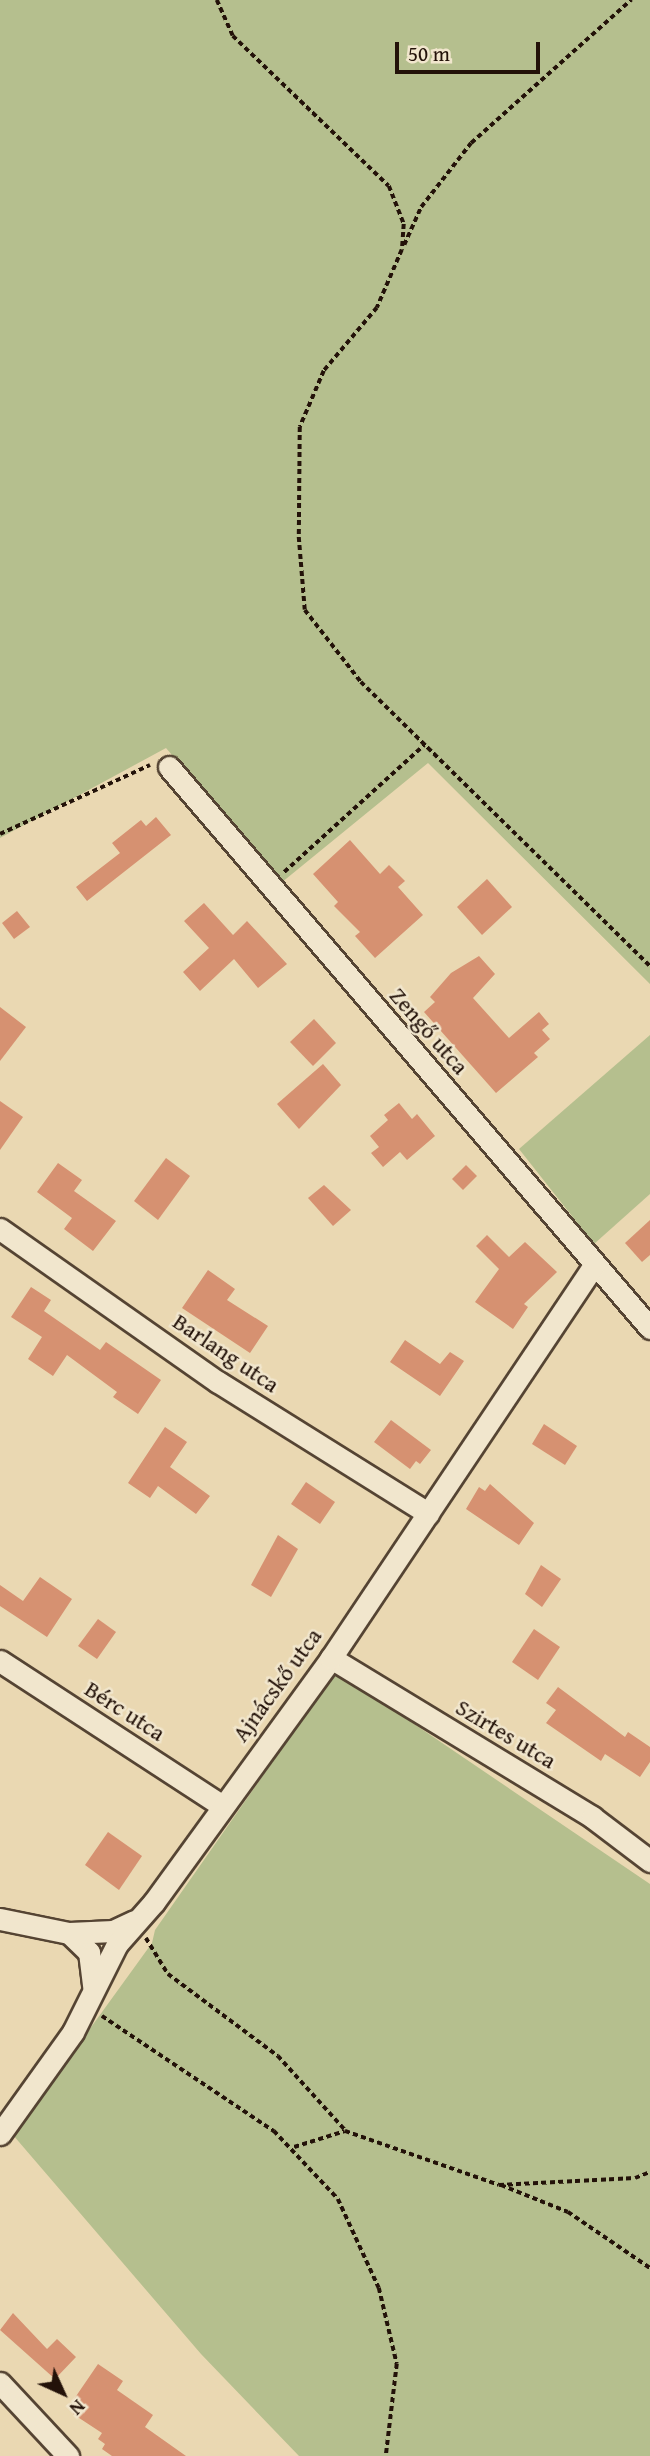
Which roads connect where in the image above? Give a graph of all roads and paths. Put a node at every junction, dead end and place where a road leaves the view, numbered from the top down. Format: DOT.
graph roads {
  1 [pos="217,0"];
  2 [pos="631,0"];
  3 [pos="402,250"];
  4 [pos="424,745"];
  5 [pos="169,767"];
  6 [pos="0,834"];
  7 [pos="269,885"];
  8 [pos="650,966"];
  9 [pos="0,1229"];
  10 [pos="594,1265"];
  11 [pos="650,1328"];
  12 [pos="428,1513"];
  13 [pos="331,1658"];
  14 [pos="0,1661"];
  15 [pos="221,1805"];
  16 [pos="650,1861"];
  17 [pos="0,1919"];
  18 [pos="136,1921"];
  19 [pos="69,1933"];
  20 [pos="89,1997"];
  21 [pos="345,2131"];
  22 [pos="0,2134"];
  23 [pos="294,2147"];
  24 [pos="650,2172"];
  25 [pos="499,2185"];
  26 [pos="650,2269"];
  27 [pos="0,2384"];
  28 [pos="68,2456"];
  29 [pos="386,2456"];
  1 -- 3 [label="path"];
  2 -- 3 [label="path"];
  3 -- 4 [label="path"];
  4 -- 7 [label="path"];
  4 -- 8 [label="path"];
  5 -- 6 [label="path"];
  5 -- 7 [label="street, Zengő utca"];
  7 -- 10 [label="street, Zengő utca"];
  9 -- 12 [label="street, Barlang utca"];
  10 -- 11 [label="street, Zengő utca"];
  10 -- 12 [label="street, Ajnácskő utca"];
  12 -- 13 [label="street, Ajnácskő utca"];
  13 -- 15 [label="street, Ajnácskő utca"];
  13 -- 16 [label="street, Szirtes utca"];
  14 -- 15 [label="street, Bérc utca"];
  15 -- 18 [label="street, Ajnácskő utca"];
  17 -- 19 [label="street"];
  18 -- 19 [label="street"];
  18 -- 20 [label="street, Ajnácskő utca"];
  18 -- 21 [label="path"];
  19 -- 20 [label="street"];
  20 -- 22 [label="street, Ajnácskő utca"];
  20 -- 23 [label="path"];
  21 -- 23 [label="path"];
  21 -- 25 [label="path"];
  23 -- 29 [label="path"];
  24 -- 25 [label="path"];
  25 -- 26 [label="path"];
  27 -- 28 [label="street"];
}
